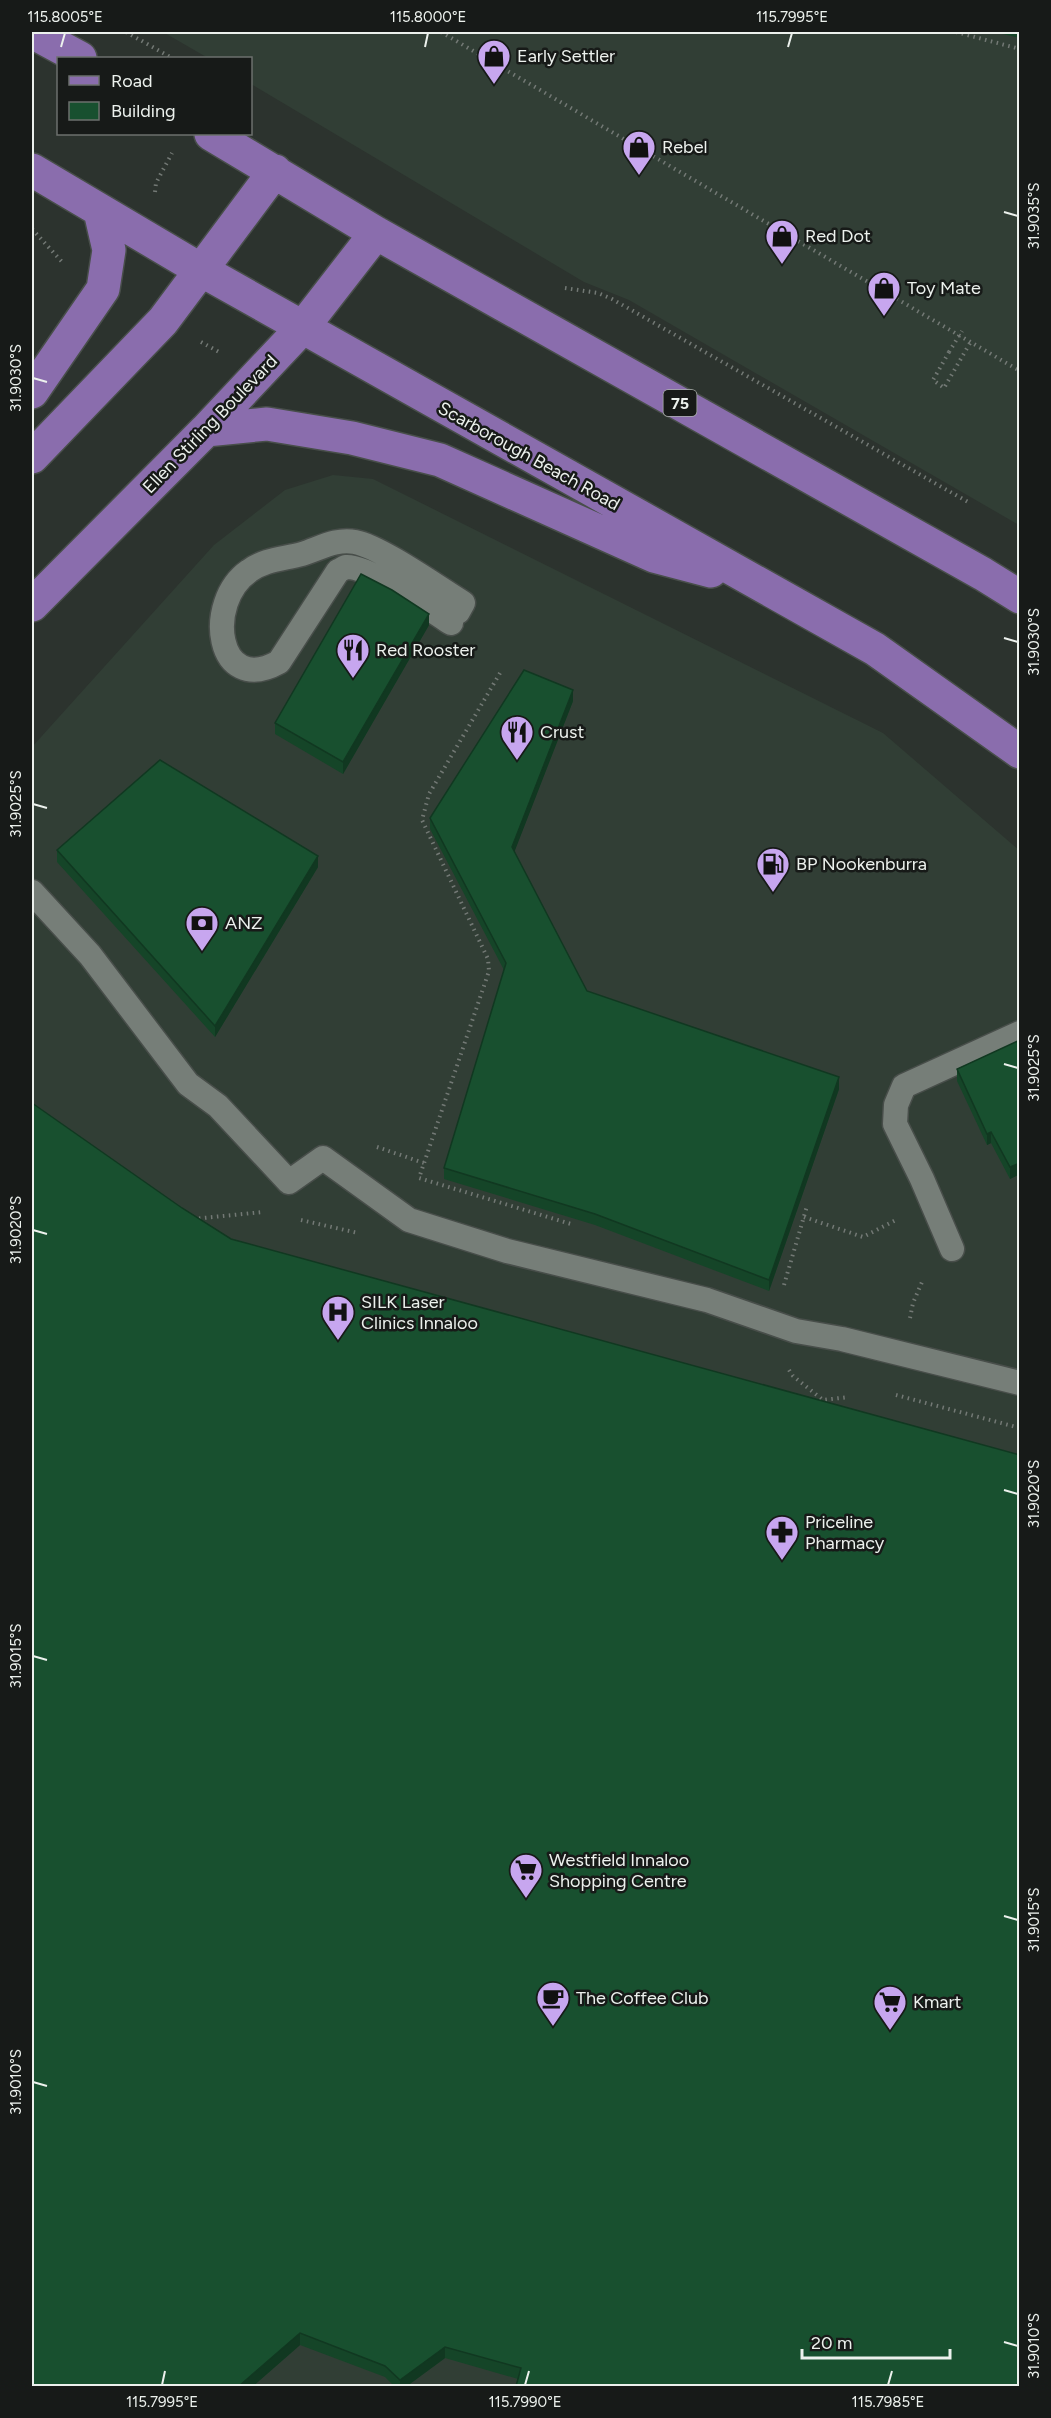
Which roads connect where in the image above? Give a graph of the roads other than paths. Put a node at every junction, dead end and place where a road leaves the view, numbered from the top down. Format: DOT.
graph roads {
  1 [pos="32,32"];
  2 [pos="78,57"];
  3 [pos="213,135"];
  4 [pos="32,170"];
  5 [pos="275,171"];
  6 [pos="100,211"];
  7 [pos="376,233"];
  8 [pos="201,270"];
  9 [pos="303,327"];
  10 [pos="32,392"];
  11 [pos="206,430"];
  12 [pos="32,457"];
  13 [pos="983,574"];
  14 [pos="1020,583"];
  15 [pos="756,584"];
  16 [pos="1020,597"];
  17 [pos="32,605"];
  18 [pos="455,617"];
  19 [pos="1020,752"];
  20 [pos="32,892"];
  21 [pos="1020,1033"];
  22 [pos="952,1250"];
  23 [pos="1020,1383"];
  1 -- 2 [label="main road"];
  3 -- 5 [label="main road, 75"];
  4 -- 6 [label="main road, Scarborough Beach Road"];
  5 -- 7 [label="main road, 75"];
  5 -- 8 [label="main road"];
  6 -- 8 [label="main road, Scarborough Beach Road"];
  6 -- 10 [label="main road"];
  7 -- 9 [label="main road, Ellen Stirling Boulevard"];
  7 -- 13 [label="main road, 75"];
  8 -- 9 [label="main road, Scarborough Beach Road"];
  8 -- 12 [label="main road"];
  9 -- 11 [label="main road, Ellen Stirling Boulevard"];
  9 -- 15 [label="main road, Scarborough Beach Road"];
  11 -- 15 [label="main road"];
  11 -- 17 [label="main road, Ellen Stirling Boulevard"];
  13 -- 14 [label="main road"];
  13 -- 16 [label="main road, 75"];
  15 -- 19 [label="main road, Scarborough Beach Road"];
  18 -- 18 [label="lane"];
  20 -- 23 [label="lane"];
  21 -- 22 [label="lane"];
}
